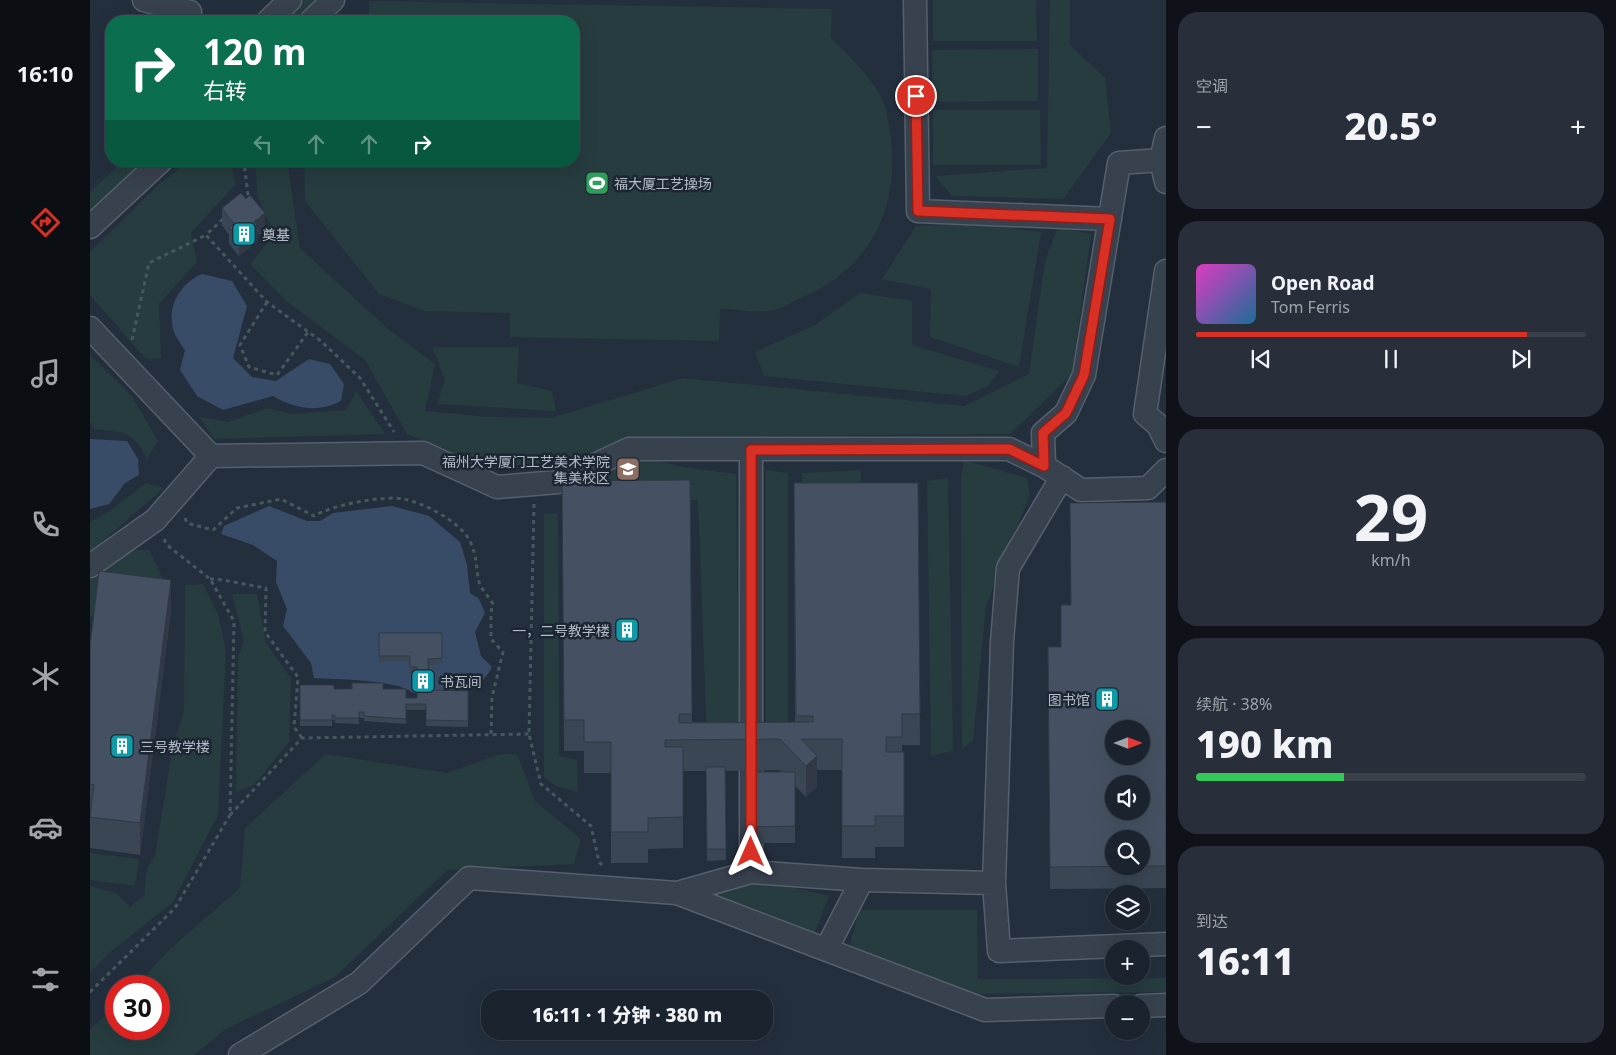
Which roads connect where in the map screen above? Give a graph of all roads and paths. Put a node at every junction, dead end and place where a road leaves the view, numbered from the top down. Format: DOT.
graph roads {
  1 [pos="144,0"];
  2 [pos="290,0"];
  3 [pos="333,0"];
  4 [pos="915,0"];
  5 [pos="191,11"];
  6 [pos="274,15"];
  7 [pos="317,15"];
  8 [pos="1166,138"];
  9 [pos="1161,160"];
  10 [pos="155,167"];
  11 [pos="245,167"];
  12 [pos="1166,182"];
  13 [pos="241,202"];
  14 [pos="227,215"];
  15 [pos="1110,219"];
  16 [pos="90,227"];
  17 [pos="206,235"];
  18 [pos="1166,271"];
  19 [pos="267,302"];
  20 [pos="90,328"];
  21 [pos="308,332"];
  22 [pos="127,367"];
  23 [pos="1166,441"];
  24 [pos="751,450"];
  25 [pos="408,453"];
  26 [pos="210,456"];
  27 [pos="1166,470"];
  28 [pos="1053,472"];
  29 [pos="535,484"];
  30 [pos="175,497"];
  31 [pos="155,520"];
  32 [pos="90,566"];
  33 [pos="210,580"];
  34 [pos="529,734"];
  35 [pos="491,735"];
  36 [pos="302,738"];
  37 [pos="230,815"];
  38 [pos="751,872"];
  39 [pos="862,880"];
  40 [pos="994,884"];
  41 [pos="625,889"];
  42 [pos="678,893"];
  43 [pos="1166,944"];
  44 [pos="827,948"];
  45 [pos="90,992"];
  46 [pos="1166,1005"];
  47 [pos="1105,1006"];
  48 [pos="1150,1006"];
  49 [pos="240,1055"];
  1 -- 5 [label="street"];
  2 -- 6 [label="street"];
  3 -- 7 [label="street"];
  4 -- 15 [label="street"];
  8 -- 9 [label="street"];
  9 -- 12 [label="street"];
  9 -- 15 [label="street"];
  10 -- 16 [label="street"];
  11 -- 13 [label="path"];
  14 -- 17 [label="path"];
  15 -- 28 [label="street"];
  17 -- 19 [label="path"];
  17 -- 22 [label="path"];
  18 -- 23 [label="street"];
  19 -- 21 [label="path"];
  19 -- 21 [label="path"];
  20 -- 22 [label="street"];
  21 -- 25 [label="path"];
  22 -- 26 [label="street"];
  24 -- 28 [label="street"];
  24 -- 29 [label="street"];
  24 -- 38 [label="street"];
  25 -- 26 [label="street"];
  25 -- 29 [label="street"];
  26 -- 30 [label="street"];
  27 -- 28 [label="street"];
  28 -- 40 [label="street"];
  29 -- 34 [label="path"];
  30 -- 31 [label="street"];
  30 -- 35 [label="path"];
  31 -- 32 [label="street"];
  31 -- 33 [label="path"];
  33 -- 36 [label="path"];
  33 -- 37 [label="path"];
  34 -- 35 [label="path"];
  34 -- 41 [label="path"];
  35 -- 36 [label="path"];
  36 -- 37 [label="path"];
  37 -- 45 [label="path"];
  38 -- 39 [label="street"];
  38 -- 42 [label="street"];
  39 -- 40 [label="street"];
  39 -- 44 [label="street"];
  40 -- 43 [label="street"];
  41 -- 42 [label="street"];
  41 -- 49 [label="street"];
  42 -- 44 [label="street"];
  44 -- 47 [label="street"];
  46 -- 48 [label="street"];
}
